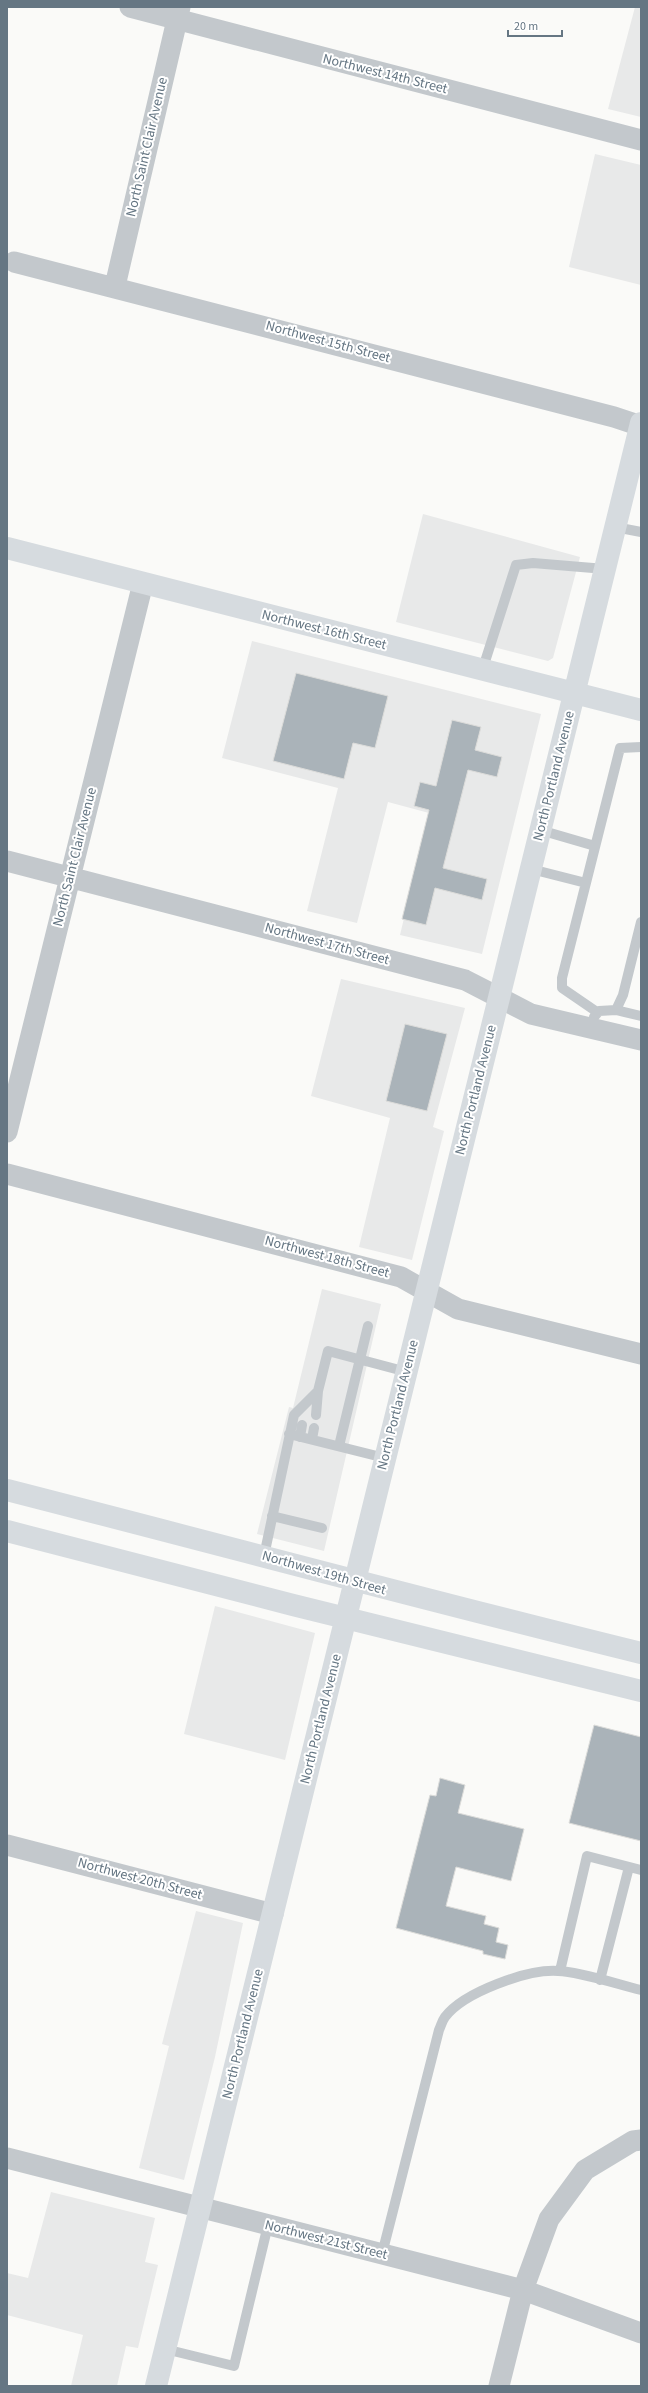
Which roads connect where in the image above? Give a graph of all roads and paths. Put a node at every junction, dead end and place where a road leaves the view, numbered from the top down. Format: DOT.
graph roads {
  1 [pos="130,7"];
  2 [pos="179,13"];
  3 [pos="641,140"];
  4 [pos="14,262"];
  5 [pos="115,286"];
  6 [pos="641,425"];
  7 [pos="615,526"];
  8 [pos="641,532"];
  9 [pos="7,548"];
  10 [pos="605,569"];
  11 [pos="143,583"];
  12 [pos="482,671"];
  13 [pos="574,694"];
  14 [pos="641,710"];
  15 [pos="641,747"];
  16 [pos="540,830"];
  17 [pos="595,846"];
  18 [pos="7,861"];
  19 [pos="531,868"];
  20 [pos="70,877"];
  21 [pos="586,883"];
  22 [pos="641,922"];
  23 [pos="499,997"];
  24 [pos="616,1010"];
  25 [pos="641,1016"];
  26 [pos="592,1020"];
  27 [pos="641,1040"];
  28 [pos="7,1132"];
  29 [pos="7,1174"];
  30 [pos="426,1291"];
  31 [pos="368,1326"];
  32 [pos="641,1354"];
  33 [pos="360,1358"];
  34 [pos="407,1372"];
  35 [pos="318,1391"];
  36 [pos="305,1412"];
  37 [pos="316,1415"];
  38 [pos="302,1425"];
  39 [pos="314,1428"];
  40 [pos="289,1434"];
  41 [pos="300,1437"];
  42 [pos="312,1439"];
  43 [pos="339,1446"];
  44 [pos="385,1458"];
  45 [pos="7,1490"];
  46 [pos="272,1516"];
  47 [pos="322,1528"];
  48 [pos="7,1531"];
  49 [pos="264,1556"];
  50 [pos="355,1581"];
  51 [pos="346,1618"];
  52 [pos="641,1654"];
  53 [pos="641,1691"];
  54 [pos="7,1845"];
  55 [pos="629,1867"];
  56 [pos="641,1870"];
  57 [pos="273,1914"];
  58 [pos="560,1971"];
  59 [pos="600,1980"];
  60 [pos="641,1990"];
  61 [pos="641,2140"];
  62 [pos="7,2158"];
  63 [pos="200,2207"];
  64 [pos="268,2225"];
  65 [pos="382,2254"];
  66 [pos="523,2290"];
  67 [pos="641,2333"];
  68 [pos="165,2349"];
  69 [pos="156,2386"];
  70 [pos="499,2386"];
  1 -- 2 [label="street, Northwest 14th Street"];
  2 -- 3 [label="street, Northwest 14th Street"];
  2 -- 5 [label="street, North Saint Clair Avenue"];
  4 -- 5 [label="street, Northwest 15th Street"];
  5 -- 6 [label="street, Northwest 15th Street"];
  6 -- 7 [label="main road, North Portland Avenue"];
  7 -- 8 [label="lane"];
  7 -- 10 [label="main road, North Portland Avenue"];
  9 -- 11 [label="main road, Northwest 16th Street"];
  10 -- 12 [label="lane"];
  10 -- 13 [label="main road, North Portland Avenue"];
  11 -- 12 [label="main road, Northwest 16th Street"];
  11 -- 20 [label="street, North Saint Clair Avenue"];
  12 -- 13 [label="main road, Northwest 16th Street"];
  13 -- 14 [label="main road, Northwest 16th Street"];
  13 -- 16 [label="main road, North Portland Avenue"];
  15 -- 17 [label="lane"];
  16 -- 17 [label="lane"];
  16 -- 19 [label="main road, North Portland Avenue"];
  17 -- 21 [label="lane"];
  18 -- 20 [label="street, Northwest 17th Street"];
  19 -- 21 [label="lane"];
  19 -- 23 [label="main road, North Portland Avenue"];
  20 -- 23 [label="street, Northwest 17th Street"];
  20 -- 28 [label="street, North Saint Clair Avenue"];
  21 -- 26 [label="lane"];
  22 -- 24 [label="lane"];
  23 -- 26 [label="street, Northwest 17th Street"];
  23 -- 30 [label="main road, North Portland Avenue"];
  24 -- 25 [label="lane"];
  24 -- 26 [label="lane"];
  26 -- 27 [label="street, Northwest 17th Street"];
  29 -- 30 [label="street, Northwest 18th Street"];
  30 -- 32 [label="street, Northwest 18th Street"];
  30 -- 34 [label="main road, North Portland Avenue"];
  31 -- 33 [label="lane"];
  33 -- 34 [label="lane"];
  33 -- 35 [label="lane"];
  33 -- 43 [label="lane"];
  34 -- 44 [label="main road, North Portland Avenue"];
  35 -- 36 [label="lane"];
  35 -- 37 [label="lane"];
  35 -- 40 [label="lane"];
  38 -- 41 [label="lane"];
  39 -- 42 [label="lane"];
  40 -- 41 [label="lane"];
  40 -- 46 [label="lane"];
  41 -- 42 [label="lane"];
  42 -- 43 [label="lane"];
  43 -- 44 [label="lane"];
  44 -- 50 [label="main road, North Portland Avenue"];
  45 -- 49 [label="main road, Northwest 19th Street"];
  46 -- 47 [label="lane"];
  46 -- 49 [label="lane"];
  48 -- 51 [label="main road"];
  49 -- 50 [label="main road, Northwest 19th Street"];
  50 -- 51 [label="main road, North Portland Avenue"];
  50 -- 52 [label="main road, Northwest 19th Street"];
  51 -- 53 [label="main road"];
  51 -- 57 [label="main road, North Portland Avenue"];
  54 -- 57 [label="street, Northwest 20th Street"];
  55 -- 56 [label="lane"];
  55 -- 58 [label="lane"];
  55 -- 59 [label="lane"];
  57 -- 63 [label="main road, North Portland Avenue"];
  58 -- 59 [label="lane"];
  58 -- 65 [label="lane"];
  59 -- 60 [label="lane"];
  61 -- 66 [label="street"];
  62 -- 63 [label="street, Northwest 21st Street"];
  63 -- 64 [label="street, Northwest 21st Street"];
  63 -- 68 [label="main road, North Portland Avenue"];
  64 -- 65 [label="street, Northwest 21st Street"];
  64 -- 68 [label="lane"];
  65 -- 66 [label="street, Northwest 21st Street"];
  66 -- 67 [label="street, Northwest 21st Street"];
  66 -- 70 [label="street"];
  68 -- 69 [label="main road, North Portland Avenue"];
}
